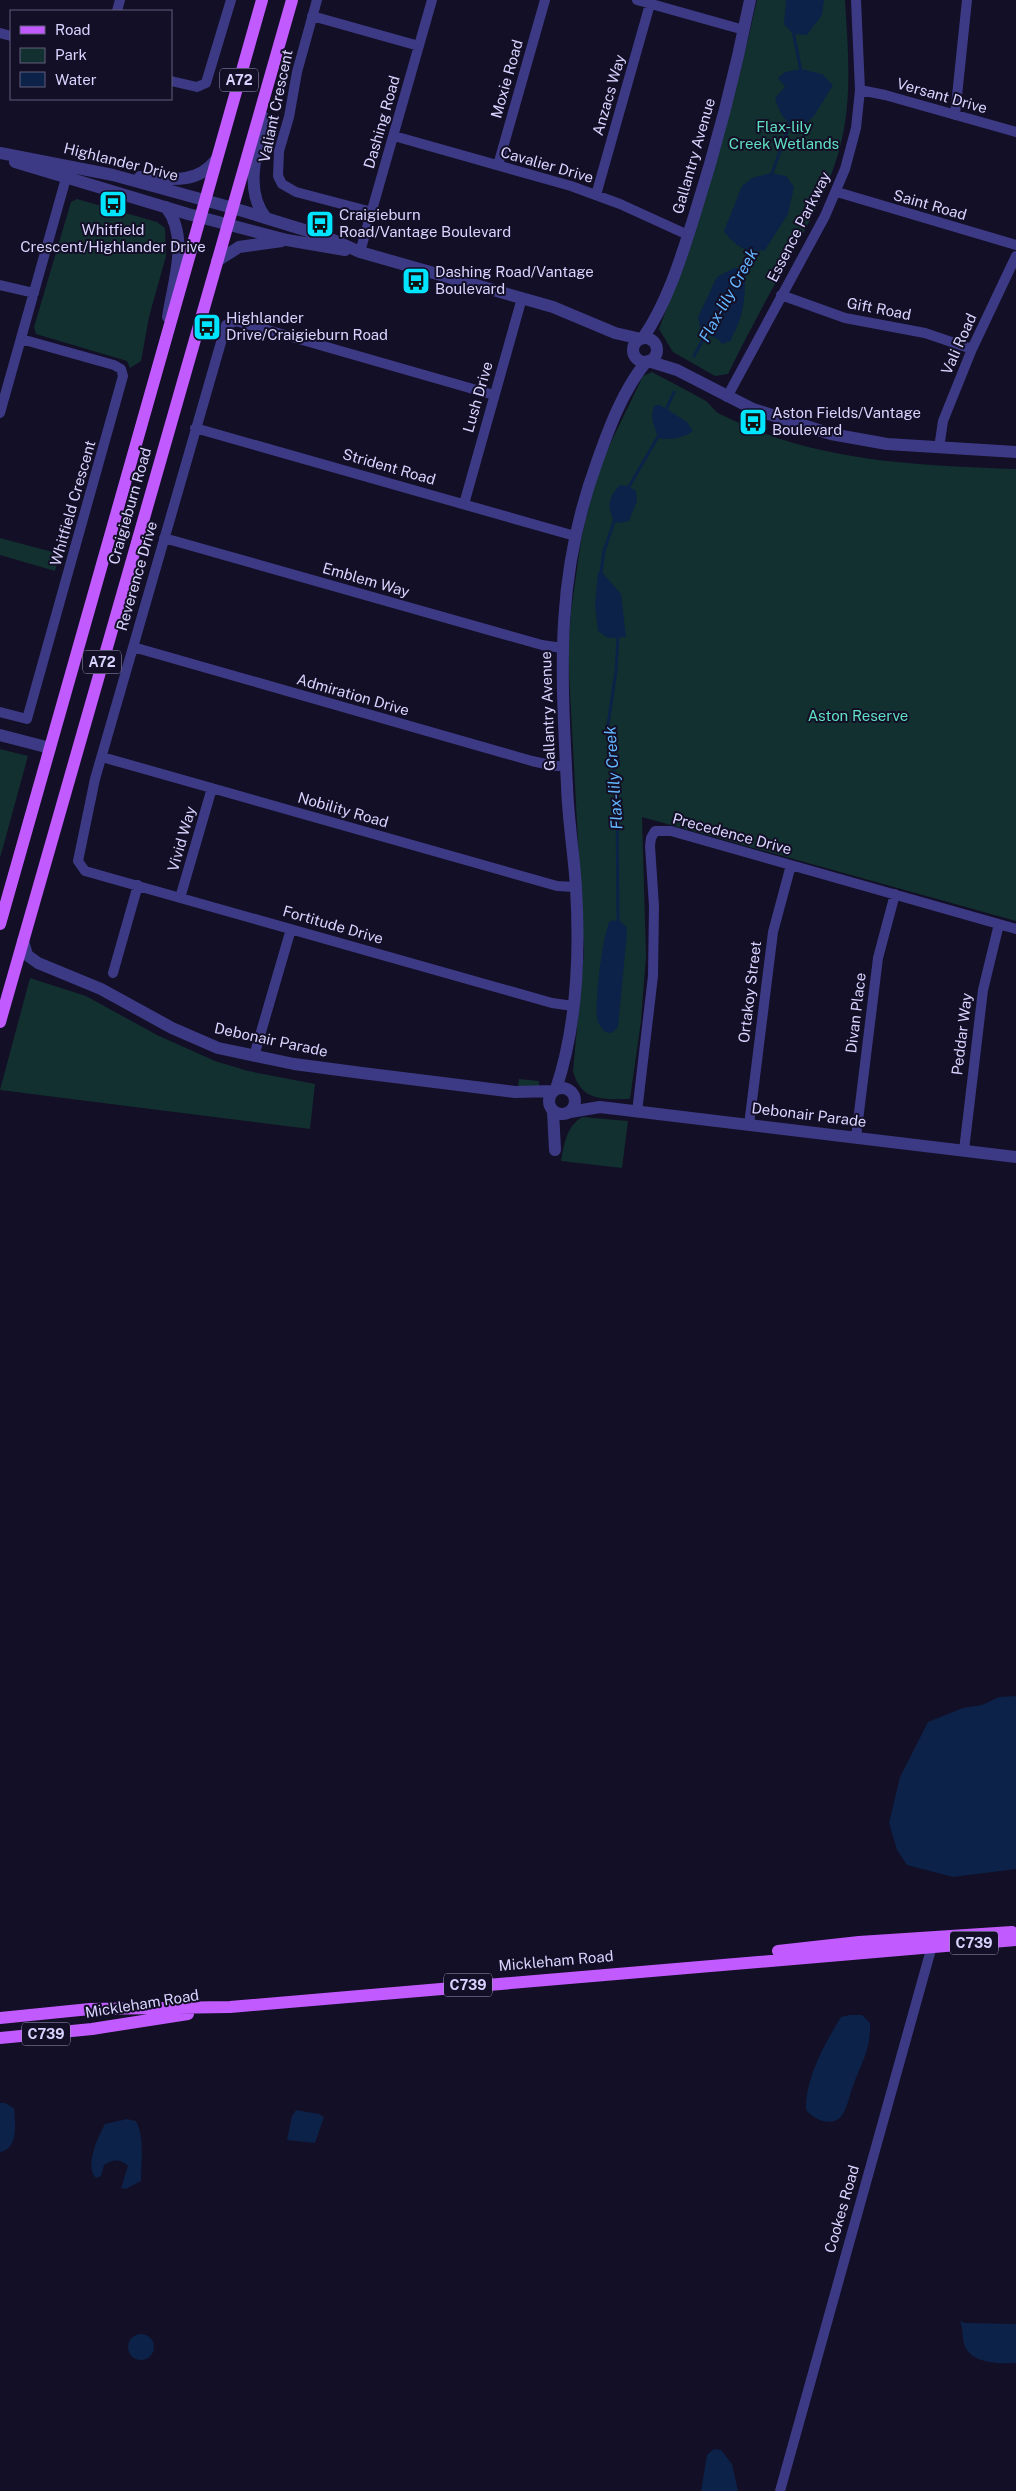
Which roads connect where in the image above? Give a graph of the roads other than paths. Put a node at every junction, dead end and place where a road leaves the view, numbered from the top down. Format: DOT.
graph roads {
  1 [pos="231,0"];
  2 [pos="262,0"];
  3 [pos="292,0"];
  4 [pos="317,0"];
  5 [pos="432,0"];
  6 [pos="545,0"];
  7 [pos="637,0"];
  8 [pos="750,0"];
  9 [pos="856,0"];
  10 [pos="967,0"];
  11 [pos="650,4"];
  12 [pos="312,16"];
  13 [pos="744,30"];
  14 [pos="419,46"];
  15 [pos="172,81"];
  16 [pos="268,83"];
  17 [pos="860,90"];
  18 [pos="955,115"];
  19 [pos="1016,132"];
  20 [pos="394,136"];
  21 [pos="0,155"];
  22 [pos="216,160"];
  23 [pos="498,166"];
  24 [pos="68,172"];
  25 [pos="113,175"];
  26 [pos="836,192"];
  27 [pos="596,194"];
  28 [pos="205,200"];
  29 [pos="166,207"];
  30 [pos="233,208"];
  31 [pos="372,212"];
  32 [pos="201,217"];
  33 [pos="266,218"];
  34 [pos="228,225"];
  35 [pos="688,235"];
  36 [pos="287,240"];
  37 [pos="1016,245"];
  38 [pos="360,252"];
  39 [pos="1016,256"];
  40 [pos="217,261"];
  41 [pos="0,285"];
  42 [pos="34,293"];
  43 [pos="781,295"];
  44 [pos="522,298"];
  45 [pos="615,333"];
  46 [pos="21,339"];
  47 [pos="649,343"];
  48 [pos="162,349"];
  49 [pos="972,349"];
  50 [pos="641,358"];
  51 [pos="677,370"];
  52 [pos="494,395"];
  53 [pos="2,397"];
  54 [pos="726,397"];
  55 [pos="0,413"];
  56 [pos="195,428"];
  57 [pos="939,448"];
  58 [pos="1016,452"];
  59 [pos="464,504"];
  60 [pos="575,536"];
  61 [pos="164,538"];
  62 [pos="133,647"];
  63 [pos="562,648"];
  64 [pos="0,712"];
  65 [pos="0,735"];
  66 [pos="50,748"];
  67 [pos="102,757"];
  68 [pos="567,766"];
  69 [pos="212,788"];
  70 [pos="791,865"];
  71 [pos="85,870"];
  72 [pos="138,886"];
  73 [pos="576,887"];
  74 [pos="895,894"];
  75 [pos="180,898"];
  76 [pos="0,924"];
  77 [pos="999,924"];
  78 [pos="291,929"];
  79 [pos="1016,929"];
  80 [pos="23,941"];
  81 [pos="38,964"];
  82 [pos="14,973"];
  83 [pos="113,973"];
  84 [pos="573,1006"];
  85 [pos="0,1022"];
  86 [pos="567,1052"];
  87 [pos="254,1056"];
  88 [pos="554,1090"];
  89 [pos="515,1092"];
  90 [pos="573,1093"];
  91 [pos="600,1106"];
  92 [pos="552,1109"];
  93 [pos="638,1112"];
  94 [pos="569,1113"];
  95 [pos="749,1125"];
  96 [pos="856,1137"];
  97 [pos="964,1150"];
  98 [pos="1016,1157"];
  99 [pos="1016,1931"];
  100 [pos="1016,1940"];
  101 [pos="1016,1945"];
  102 [pos="932,1947"];
  103 [pos="230,2007"];
  104 [pos="0,2018"];
  105 [pos="0,2038"];
  106 [pos="780,2491"];
  1 -- 15 [label="street"];
  2 -- 22 [label="main road, Craigieburn Road / A72"];
  3 -- 16 [label="main road, Craigieburn Road / A72"];
  4 -- 12 [label="street, Valiant Crescent"];
  5 -- 14 [label="street, Dashing Road"];
  6 -- 23 [label="street, Moxie Road"];
  7 -- 11 [label="street"];
  8 -- 13 [label="street, Gallantry Avenue"];
  9 -- 17 [label="street, Essence Parkway"];
  10 -- 18 [label="street"];
  11 -- 13 [label="street"];
  11 -- 27 [label="street, Anzacs Way"];
  12 -- 14 [label="street"];
  12 -- 31 [label="street, Valiant Crescent"];
  13 -- 35 [label="street, Gallantry Avenue"];
  14 -- 20 [label="street, Dashing Road"];
  16 -- 30 [label="main road, Craigieburn Road / A72"];
  16 -- 33 [label="street"];
  17 -- 18 [label="street, Versant Drive"];
  17 -- 26 [label="street, Essence Parkway"];
  18 -- 19 [label="street, Versant Drive"];
  20 -- 23 [label="street, Cavalier Drive"];
  20 -- 31 [label="street, Dashing Road"];
  21 -- 24 [label="street, Highlander Drive"];
  22 -- 25 [label="street"];
  22 -- 28 [label="main road, Craigieburn Road / A72"];
  23 -- 27 [label="street, Cavalier Drive"];
  24 -- 25 [label="street, Highlander Drive"];
  24 -- 29 [label="street, Highlander Drive"];
  24 -- 42 [label="street"];
  25 -- 28 [label="street, Highlander Drive"];
  26 -- 37 [label="street, Saint Road"];
  26 -- 43 [label="street, Essence Parkway"];
  27 -- 35 [label="street, Cavalier Drive"];
  28 -- 30 [label="street, Highlander Drive"];
  28 -- 32 [label="main road, Craigieburn Road / A72"];
  29 -- 32 [label="street, Highlander Drive"];
  29 -- 48 [label="street"];
  30 -- 33 [label="street, Highlander Drive"];
  30 -- 34 [label="main road, Craigieburn Road / A72"];
  31 -- 38 [label="street, Dashing Road"];
  32 -- 34 [label="street, Highlander Drive"];
  32 -- 48 [label="main road, Craigieburn Road / A72"];
  33 -- 38 [label="street, Highlander Drive"];
  34 -- 36 [label="street, Highlander Drive"];
  34 -- 40 [label="main road, Craigieburn Road / A72"];
  35 -- 47 [label="street, Gallantry Avenue"];
  36 -- 38 [label="street, Highlander Drive"];
  36 -- 40 [label="street"];
  38 -- 44 [label="street"];
  39 -- 49 [label="street, Vali Road"];
  40 -- 80 [label="main road, Craigieburn Road / A72"];
  41 -- 42 [label="street"];
  42 -- 46 [label="street"];
  43 -- 49 [label="street, Gift Road"];
  43 -- 54 [label="street, Essence Parkway"];
  44 -- 45 [label="street"];
  44 -- 52 [label="street, Lush Drive"];
  45 -- 47 [label="street"];
  45 -- 50 [label="street"];
  46 -- 53 [label="street"];
  46 -- 64 [label="street, Whitfield Crescent"];
  47 -- 50 [label="street"];
  47 -- 50 [label="street"];
  47 -- 51 [label="street"];
  48 -- 66 [label="main road, Craigieburn Road / A72"];
  49 -- 57 [label="street, Vali Road"];
  50 -- 51 [label="street"];
  50 -- 60 [label="street, Gallantry Avenue"];
  51 -- 54 [label="street"];
  52 -- 56 [label="street, Reverence Drive"];
  52 -- 59 [label="street, Lush Drive"];
  53 -- 55 [label="street"];
  54 -- 57 [label="street"];
  56 -- 59 [label="street, Strident Road"];
  56 -- 61 [label="street, Reverence Drive"];
  57 -- 58 [label="street"];
  59 -- 60 [label="street, Strident Road"];
  60 -- 63 [label="street, Gallantry Avenue"];
  61 -- 62 [label="street, Reverence Drive"];
  61 -- 63 [label="street, Emblem Way"];
  62 -- 67 [label="street, Reverence Drive"];
  62 -- 68 [label="street, Admiration Drive"];
  63 -- 68 [label="street, Gallantry Avenue"];
  65 -- 66 [label="street"];
  66 -- 76 [label="main road, Craigieburn Road / A72"];
  67 -- 69 [label="street, Nobility Road"];
  67 -- 71 [label="street, Reverence Drive"];
  68 -- 73 [label="street, Gallantry Avenue"];
  69 -- 73 [label="street, Nobility Road"];
  69 -- 75 [label="street, Vivid Way"];
  70 -- 74 [label="street, Precedence Drive"];
  70 -- 93 [label="street, Precedence Drive"];
  70 -- 95 [label="street, Ortakoy Street"];
  71 -- 72 [label="street, Fortitude Drive"];
  72 -- 75 [label="street, Fortitude Drive"];
  72 -- 83 [label="street"];
  73 -- 84 [label="street, Gallantry Avenue"];
  74 -- 77 [label="street, Precedence Drive"];
  74 -- 96 [label="street, Divan Place"];
  75 -- 78 [label="street, Fortitude Drive"];
  77 -- 79 [label="street, Precedence Drive"];
  77 -- 97 [label="street, Peddar Way"];
  78 -- 84 [label="street, Fortitude Drive"];
  78 -- 87 [label="street"];
  80 -- 81 [label="street"];
  80 -- 82 [label="main road, Craigieburn Road / A72"];
  81 -- 82 [label="street"];
  81 -- 87 [label="street, Debonair Parade"];
  82 -- 85 [label="main road, Craigieburn Road / A72"];
  84 -- 86 [label="street, Gallantry Avenue"];
  86 -- 88 [label="street, Gallantry Avenue"];
  86 -- 90 [label="street, Gallantry Avenue"];
  87 -- 89 [label="street, Debonair Parade"];
  88 -- 89 [label="street, Debonair Parade"];
  88 -- 90 [label="street"];
  88 -- 92 [label="street"];
  89 -- 92 [label="street, Debonair Parade"];
  90 -- 91 [label="street, Debonair Parade"];
  90 -- 94 [label="street"];
  91 -- 93 [label="street, Debonair Parade"];
  91 -- 94 [label="street, Debonair Parade"];
  92 -- 94 [label="street"];
  92 -- 94 [label="street"];
  93 -- 95 [label="street, Debonair Parade"];
  95 -- 96 [label="street, Debonair Parade"];
  96 -- 97 [label="street, Debonair Parade"];
  97 -- 98 [label="street, Debonair Parade"];
  99 -- 102 [label="main road, Mickleham Road / C739"];
  100 -- 102 [label="main road, Mickleham Road / C739"];
  101 -- 102 [label="street"];
  102 -- 103 [label="main road, Mickleham Road / C739"];
  102 -- 106 [label="street, Cookes Road"];
  103 -- 104 [label="main road, Mickleham Road / C739"];
  103 -- 105 [label="main road, Mickleham Road / C739"];
}
